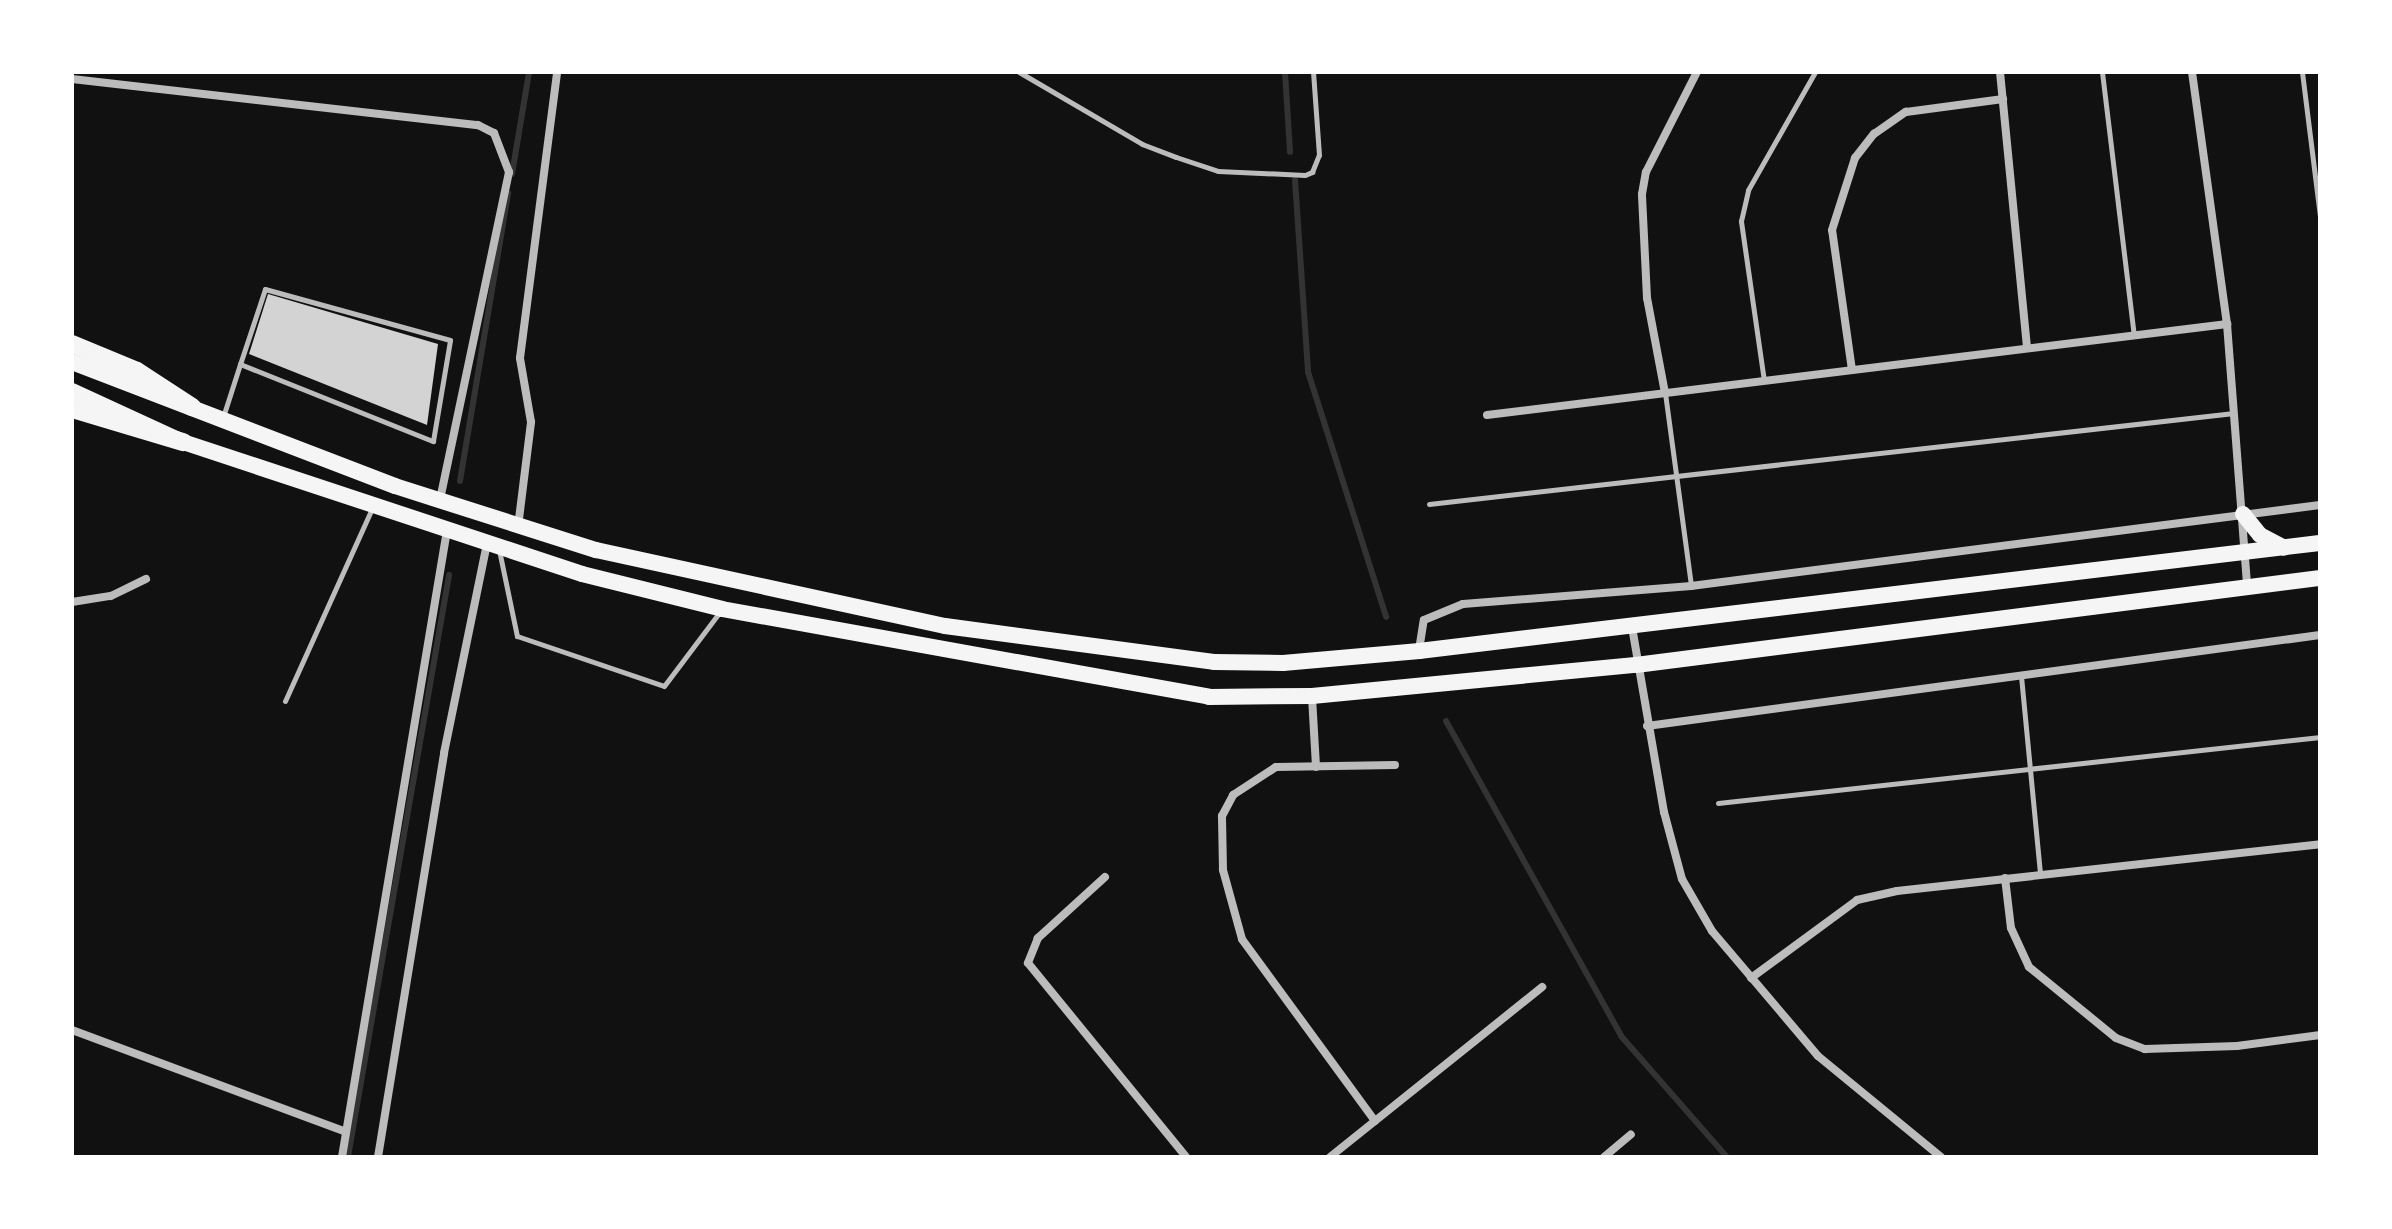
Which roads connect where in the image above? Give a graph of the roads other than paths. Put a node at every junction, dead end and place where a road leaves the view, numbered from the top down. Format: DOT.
graph roads {
  1 [pos="557,72"];
  2 [pos="1019,72"];
  3 [pos="1313,72"];
  4 [pos="1697,72"];
  5 [pos="1815,72"];
  6 [pos="2000,72"];
  7 [pos="2102,72"];
  8 [pos="2192,72"];
  9 [pos="2302,72"];
  10 [pos="72,79"];
  11 [pos="2003,99"];
  12 [pos="2320,216"];
  13 [pos="2227,324"];
  14 [pos="2134,335"];
  15 [pos="72,344"];
  16 [pos="2027,348"];
  17 [pos="72,362"];
  18 [pos="240,364"];
  19 [pos="1852,370"];
  20 [pos="1764,381"];
  21 [pos="72,391"];
  22 [pos="1665,393"];
  23 [pos="192,407"];
  24 [pos="72,409"];
  25 [pos="2234,413"];
  26 [pos="1487,415"];
  27 [pos="222,418"];
  28 [pos="183,442"];
  29 [pos="1676,474"];
  30 [pos="440,501"];
  31 [pos="1429,504"];
  32 [pos="2320,505"];
  33 [pos="374,506"];
  34 [pos="2243,514"];
  35 [pos="518,528"];
  36 [pos="447,530"];
  37 [pos="2320,543"];
  38 [pos="492,545"];
  39 [pos="2284,548"];
  40 [pos="2245,553"];
  41 [pos="2320,578"];
  42 [pos="146,579"];
  43 [pos="1691,586"];
  44 [pos="2247,586"];
  45 [pos="72,602"];
  46 [pos="722,609"];
  47 [pos="1632,627"];
  48 [pos="2320,635"];
  49 [pos="1419,651"];
  50 [pos="1636,665"];
  51 [pos="2021,675"];
  52 [pos="1312,696"];
  53 [pos="285,701"];
  54 [pos="1647,726"];
  55 [pos="2320,737"];
  56 [pos="1395,765"];
  57 [pos="1316,767"];
  58 [pos="2032,769"];
  59 [pos="1718,803"];
  60 [pos="2320,844"];
  61 [pos="2040,874"];
  62 [pos="1105,877"];
  63 [pos="2005,878"];
  64 [pos="1751,978"];
  65 [pos="1542,987"];
  66 [pos="72,1030"];
  67 [pos="2320,1035"];
  68 [pos="1375,1121"];
  69 [pos="346,1132"];
  70 [pos="1631,1134"];
  71 [pos="342,1157"];
  72 [pos="378,1157"];
  73 [pos="1186,1157"];
  74 [pos="1330,1157"];
  75 [pos="1604,1157"];
  76 [pos="1941,1157"];
  1 -- 35 [label="street"];
  2 -- 3 [label="lane"];
  4 -- 22 [label="street"];
  5 -- 20 [label="lane"];
  6 -- 11 [label="street"];
  7 -- 14 [label="lane"];
  8 -- 13 [label="street"];
  9 -- 12 [label="lane"];
  10 -- 30 [label="street"];
  11 -- 16 [label="street"];
  11 -- 19 [label="street"];
  13 -- 14 [label="street"];
  13 -- 25 [label="street"];
  14 -- 16 [label="street"];
  15 -- 23 [label="main road"];
  16 -- 19 [label="street"];
  17 -- 23 [label="main road"];
  18 -- 18 [label="lane"];
  18 -- 27 [label="lane"];
  19 -- 20 [label="street"];
  20 -- 22 [label="street"];
  21 -- 28 [label="main road"];
  22 -- 26 [label="street"];
  22 -- 29 [label="lane"];
  23 -- 27 [label="main road"];
  24 -- 28 [label="main road"];
  25 -- 29 [label="lane"];
  25 -- 34 [label="street"];
  27 -- 30 [label="main road"];
  28 -- 33 [label="main road"];
  29 -- 31 [label="lane"];
  29 -- 43 [label="lane"];
  30 -- 35 [label="main road"];
  32 -- 34 [label="street"];
  33 -- 36 [label="main road"];
  33 -- 53 [label="lane"];
  34 -- 39 [label="main road"];
  34 -- 40 [label="street"];
  34 -- 43 [label="street"];
  35 -- 49 [label="main road"];
  36 -- 38 [label="main road"];
  36 -- 69 [label="street"];
  37 -- 39 [label="main road"];
  38 -- 46 [label="main road"];
  38 -- 46 [label="lane"];
  38 -- 72 [label="street"];
  39 -- 40 [label="main road"];
  40 -- 44 [label="street"];
  40 -- 47 [label="main road"];
  41 -- 44 [label="main road"];
  42 -- 45 [label="street"];
  43 -- 49 [label="street"];
  44 -- 50 [label="main road"];
  46 -- 52 [label="main road"];
  47 -- 49 [label="main road"];
  47 -- 50 [label="street"];
  48 -- 51 [label="street"];
  50 -- 52 [label="main road"];
  50 -- 54 [label="street"];
  51 -- 54 [label="street"];
  51 -- 58 [label="lane"];
  52 -- 57 [label="street"];
  54 -- 64 [label="street"];
  55 -- 58 [label="lane"];
  56 -- 57 [label="street"];
  57 -- 68 [label="street"];
  58 -- 59 [label="lane"];
  58 -- 61 [label="lane"];
  60 -- 61 [label="street"];
  61 -- 63 [label="street"];
  62 -- 73 [label="street"];
  63 -- 64 [label="street"];
  63 -- 67 [label="street"];
  64 -- 76 [label="street"];
  65 -- 68 [label="street"];
  66 -- 69 [label="street"];
  68 -- 74 [label="street"];
  69 -- 71 [label="street"];
  70 -- 75 [label="street"];
}
